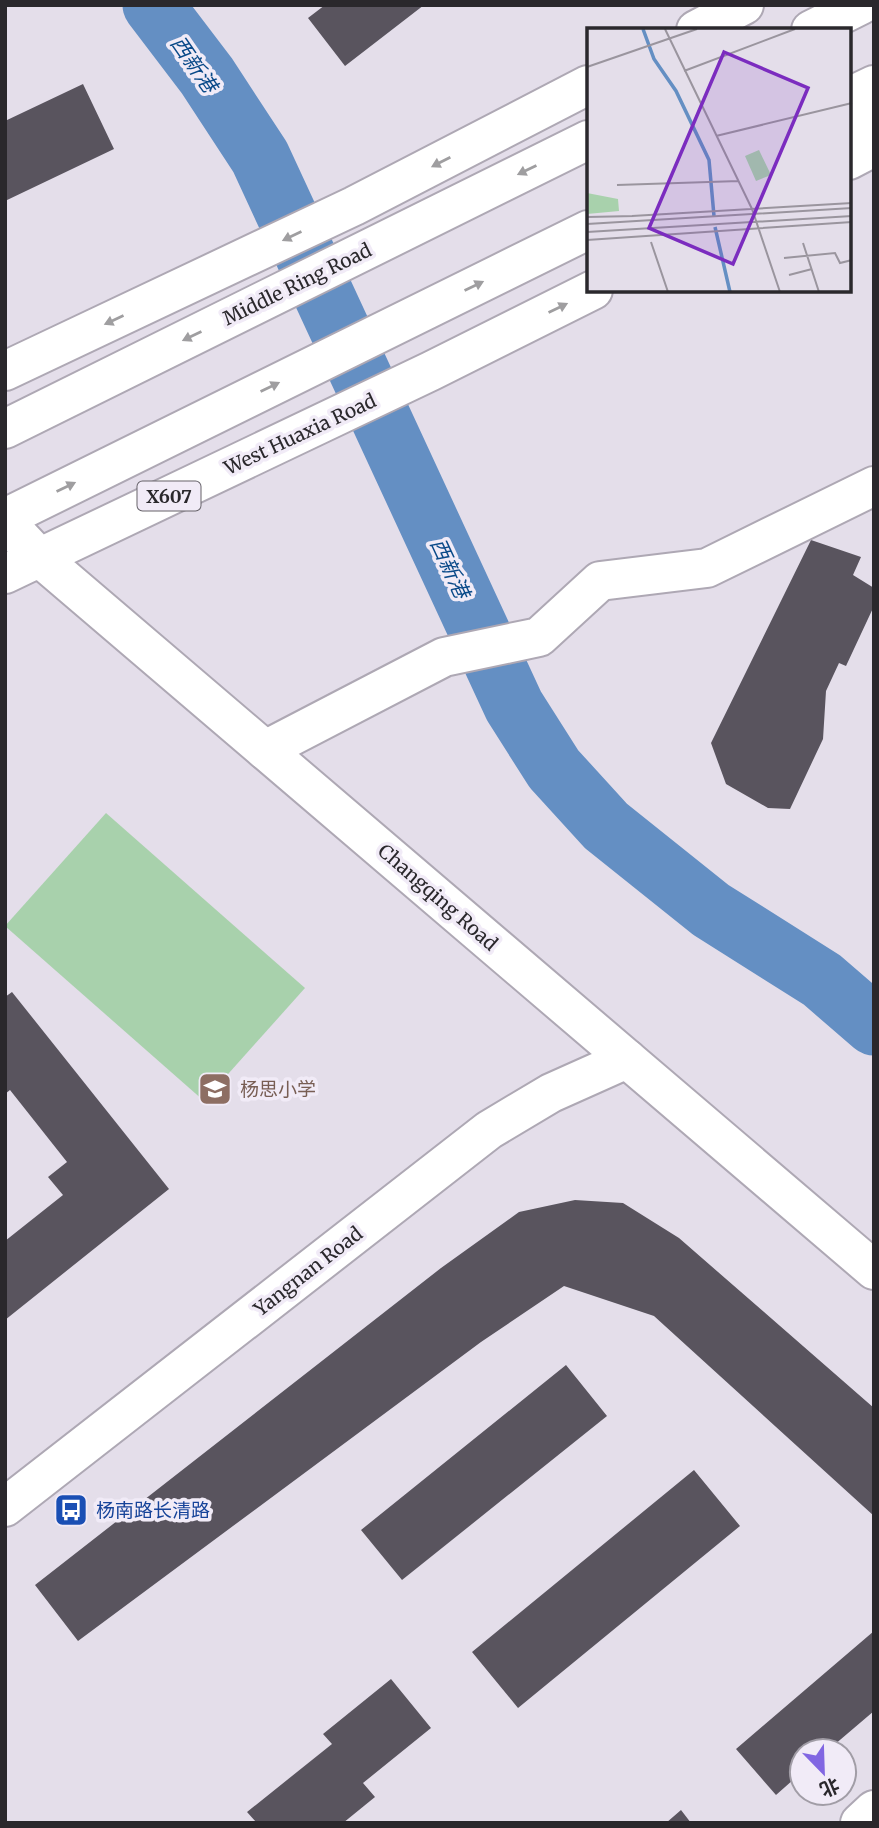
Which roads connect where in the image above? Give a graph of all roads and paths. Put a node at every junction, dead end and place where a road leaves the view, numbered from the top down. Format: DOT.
graph roads {
  1 [pos="744,5"];
  2 [pos="861,5"];
  3 [pos="700,28"];
  4 [pos="815,28"];
  5 [pos="874,85"];
  6 [pos="587,86"];
  7 [pos="851,96"];
  8 [pos="874,122"];
  9 [pos="851,131"];
  10 [pos="587,141"];
  11 [pos="874,147"];
  12 [pos="851,159"];
  13 [pos="587,231"];
  14 [pos="589,292"];
  15 [pos="5,371"];
  16 [pos="5,429"];
  17 [pos="874,485"];
  18 [pos="5,519"];
  19 [pos="39,557"];
  20 [pos="5,574"];
  21 [pos="265,750"];
  22 [pos="627,1059"];
  23 [pos="874,1269"];
  24 [pos="5,1507"];
  25 [pos="874,1810"];
  26 [pos="860,1823"];
  1 -- 3 [label="main road"];
  2 -- 4 [label="main road"];
  5 -- 7 [label="main road"];
  6 -- 15 [label="main road, one-way"];
  8 -- 9 [label="main road"];
  10 -- 16 [label="main road, Middle Ring Road, one-way"];
  11 -- 12 [label="main road"];
  18 -- 13 [label="main road, one-way"];
  19 -- 14 [label="main road, West Huaxia Road / X607, one-way"];
  17 -- 21 [label="main road"];
  18 -- 19 [label="main road, Changqing Road"];
  19 -- 20 [label="main road, West Huaxia Road / X607"];
  19 -- 21 [label="main road, Changqing Road"];
  21 -- 22 [label="main road, Changqing Road"];
  22 -- 23 [label="main road, Changqing Road"];
  22 -- 24 [label="main road, Yangnan Road"];
  25 -- 26 [label="main road"];
}
